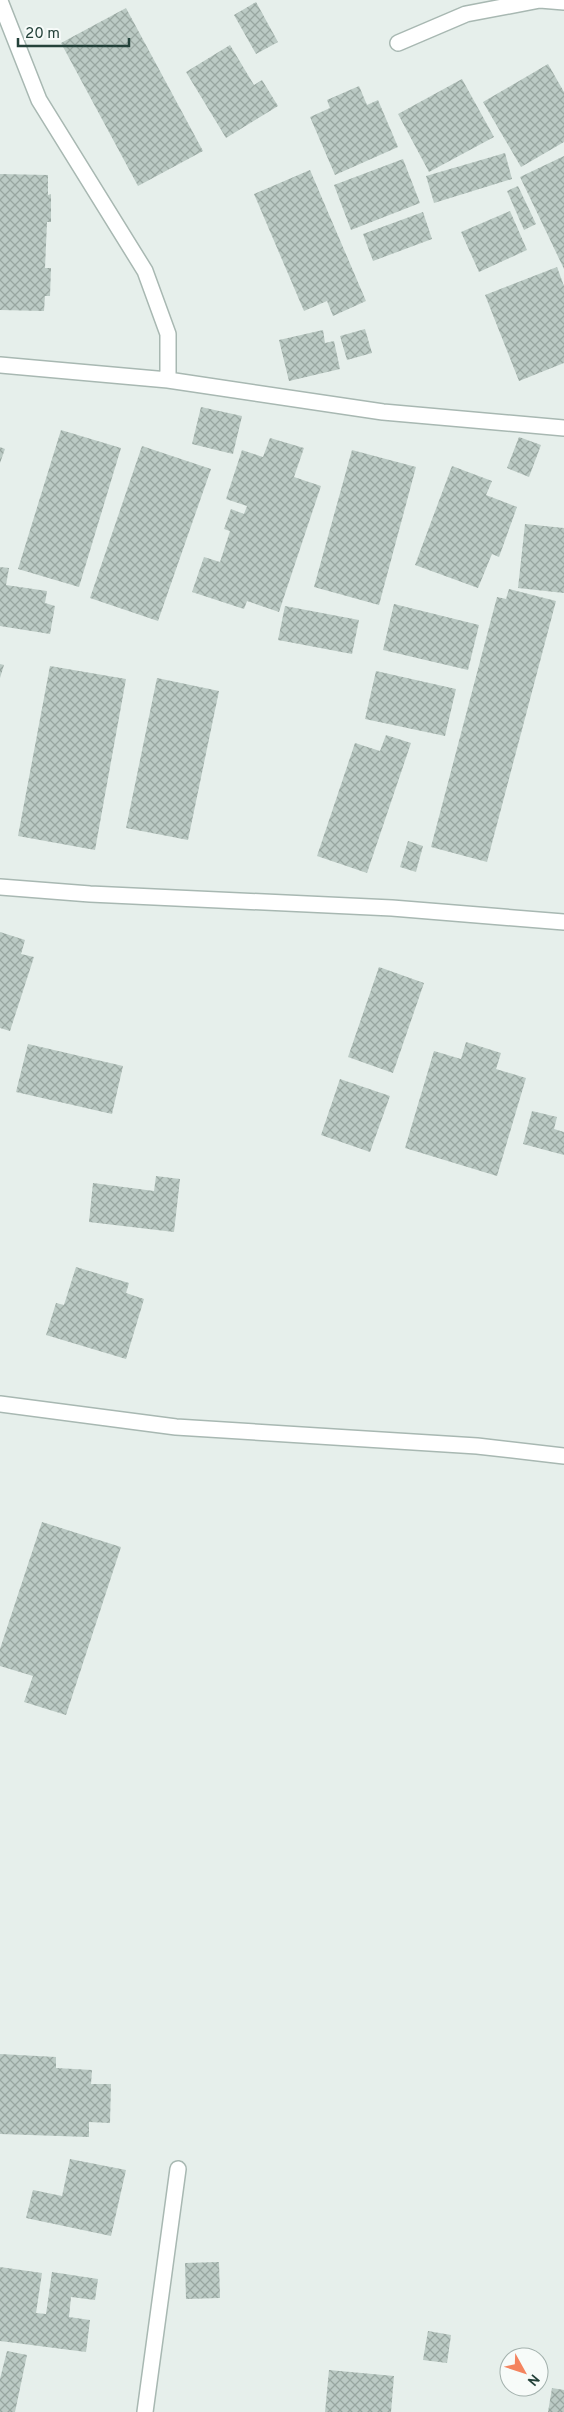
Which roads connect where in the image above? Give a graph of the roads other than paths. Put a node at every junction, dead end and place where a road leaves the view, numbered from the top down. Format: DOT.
graph roads {
  1 [pos="0,1"];
  2 [pos="564,2"];
  3 [pos="398,43"];
  4 [pos="0,365"];
  5 [pos="168,380"];
  6 [pos="564,428"];
  7 [pos="0,887"];
  8 [pos="564,922"];
  9 [pos="0,1404"];
  10 [pos="564,1456"];
  11 [pos="178,2168"];
  12 [pos="145,2412"];
  1 -- 5 [label="street"];
  2 -- 3 [label="street"];
  4 -- 5 [label="street"];
  5 -- 6 [label="street"];
  7 -- 8 [label="street"];
  9 -- 10 [label="street"];
  11 -- 12 [label="street"];
}
